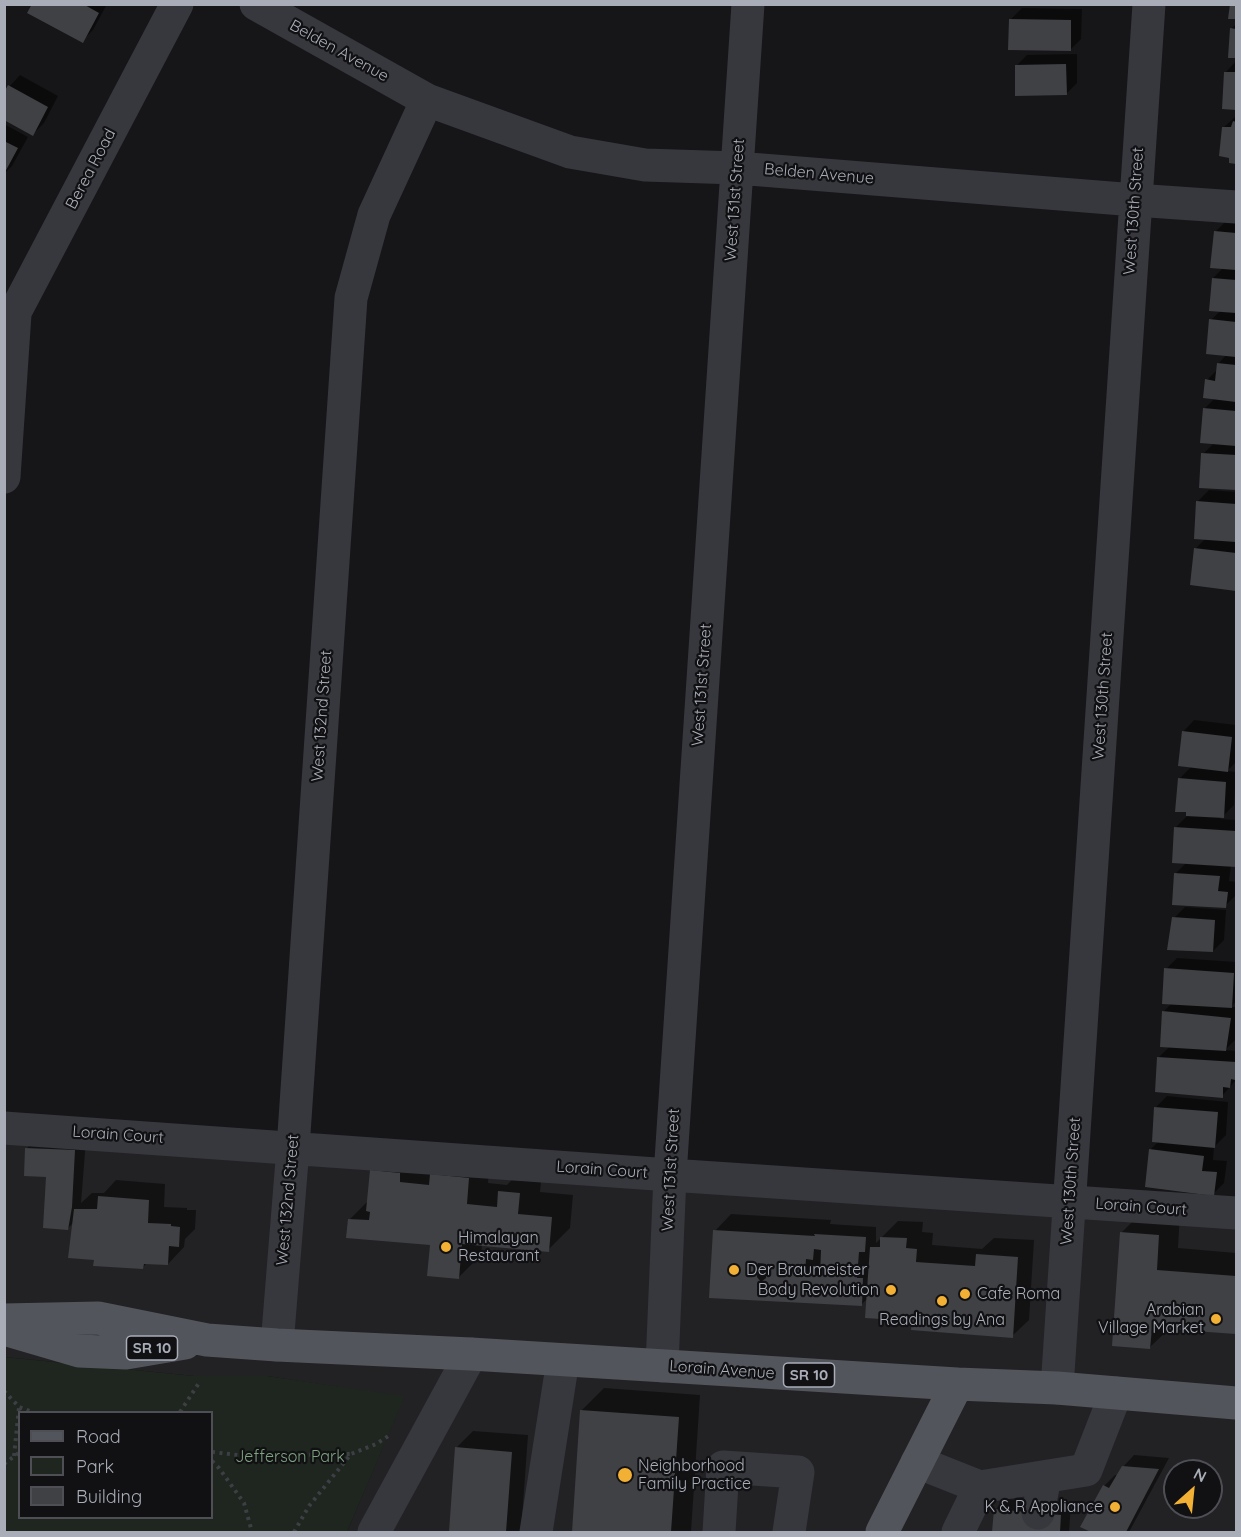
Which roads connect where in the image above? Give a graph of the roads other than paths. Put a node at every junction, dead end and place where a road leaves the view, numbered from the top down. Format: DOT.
graph roads {
  1 [pos="177,4"];
  2 [pos="256,4"];
  3 [pos="748,4"];
  4 [pos="1149,4"];
  5 [pos="427,100"];
  6 [pos="737,168"];
  7 [pos="1135,200"];
  8 [pos="1236,207"];
  9 [pos="10,324"];
  10 [pos="4,477"];
  11 [pos="4,1128"];
  12 [pos="293,1148"];
  13 [pos="670,1175"];
  14 [pos="1070,1202"];
  15 [pos="1236,1213"];
  16 [pos="4,1320"];
  17 [pos="4,1329"];
  18 [pos="207,1340"];
  19 [pos="277,1345"];
  20 [pos="471,1354"];
  21 [pos="563,1360"];
  22 [pos="662,1366"];
  23 [pos="957,1384"];
  24 [pos="1058,1388"];
  25 [pos="1116,1393"];
  26 [pos="1236,1403"];
  27 [pos="917,1462"];
  28 [pos="1045,1476"];
  29 [pos="980,1487"];
  30 [pos="1038,1513"];
  31 [pos="375,1533"];
  32 [pos="536,1533"];
  33 [pos="719,1533"];
  34 [pos="789,1533"];
  35 [pos="882,1533"];
  36 [pos="958,1533"];
  1 -- 9 [label="street, Berea Road"];
  2 -- 5 [label="street, Belden Avenue"];
  3 -- 6 [label="street, West 131st Street"];
  4 -- 7 [label="street, West 130th Street"];
  5 -- 6 [label="street, Belden Avenue"];
  5 -- 12 [label="street, West 132nd Street"];
  6 -- 7 [label="street, Belden Avenue"];
  6 -- 13 [label="street, West 131st Street"];
  7 -- 8 [label="street, Belden Avenue"];
  7 -- 14 [label="street, West 130th Street"];
  9 -- 10 [label="street"];
  11 -- 12 [label="street, Lorain Court"];
  12 -- 13 [label="street, Lorain Court"];
  12 -- 19 [label="street, West 132nd Street"];
  13 -- 14 [label="street, Lorain Court"];
  13 -- 22 [label="street, West 131st Street"];
  14 -- 15 [label="street, Lorain Court"];
  14 -- 24 [label="street, West 130th Street"];
  16 -- 18 [label="main road, Lorain Avenue / SR 10"];
  17 -- 18 [label="main road, Lorain Avenue / SR 10"];
  18 -- 19 [label="main road, Lorain Avenue / SR 10"];
  19 -- 20 [label="main road, Lorain Avenue / SR 10"];
  20 -- 21 [label="main road, Lorain Avenue / SR 10"];
  20 -- 31 [label="street"];
  21 -- 22 [label="main road, Lorain Avenue / SR 10"];
  21 -- 32 [label="street"];
  22 -- 23 [label="main road, Lorain Avenue / SR 10"];
  23 -- 24 [label="main road, Lorain Avenue / SR 10"];
  23 -- 27 [label="main road"];
  24 -- 25 [label="main road, Lorain Avenue / SR 10"];
  25 -- 26 [label="main road, Lorain Avenue / SR 10"];
  25 -- 28 [label="street"];
  27 -- 29 [label="street"];
  27 -- 35 [label="main road"];
  28 -- 29 [label="street"];
  28 -- 30 [label="street"];
  29 -- 36 [label="street"];
  33 -- 34 [label="street"];
}
